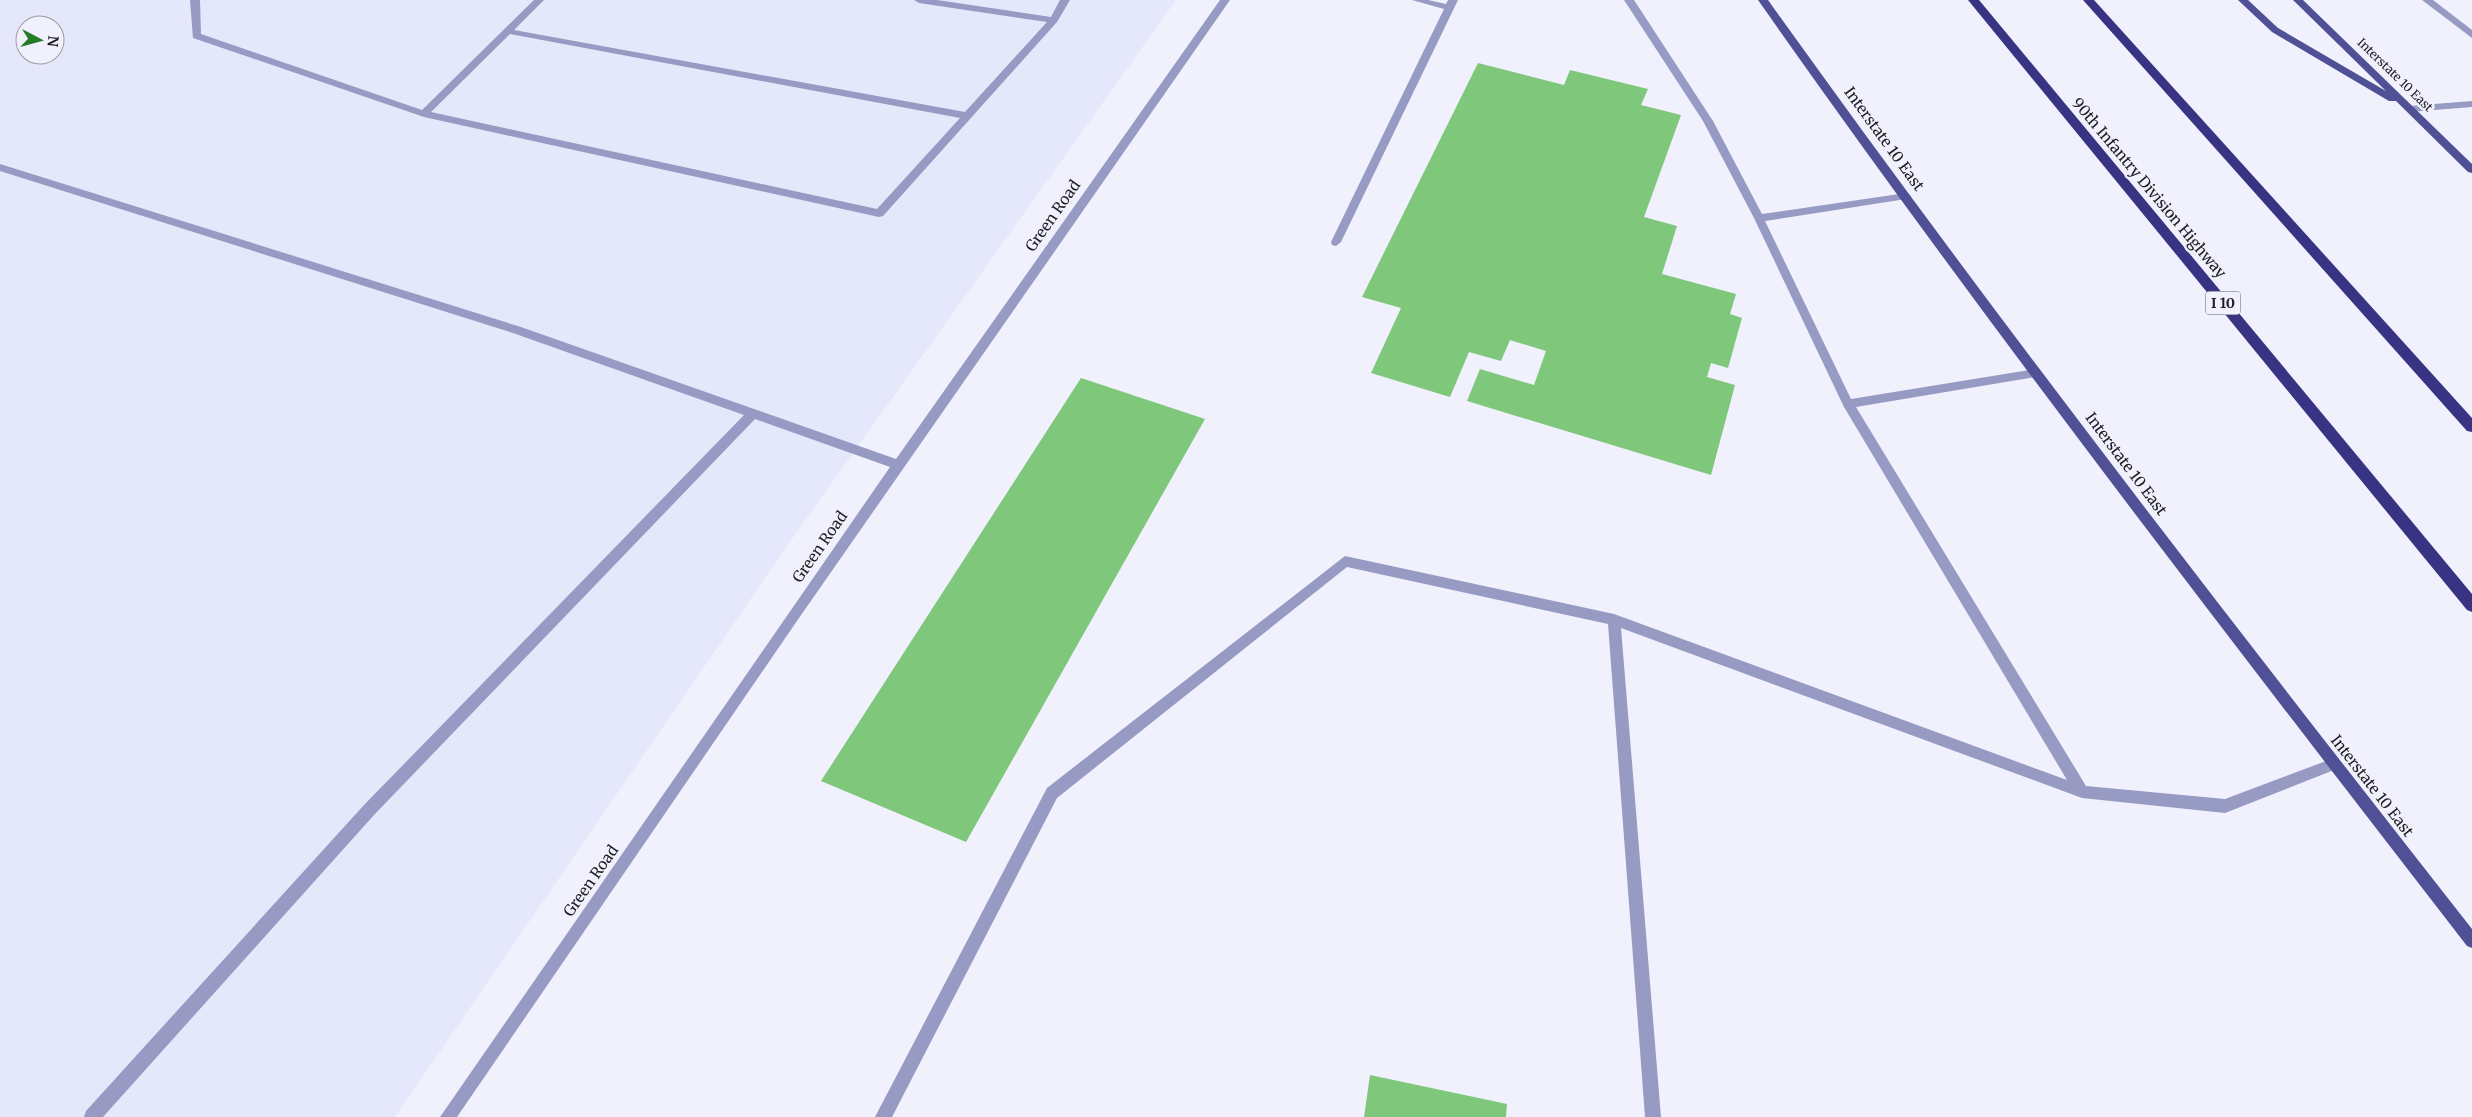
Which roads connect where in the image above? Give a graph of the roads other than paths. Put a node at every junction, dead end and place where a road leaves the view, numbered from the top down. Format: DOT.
graph roads {
  1 [pos="195,0"];
  2 [pos="539,0"];
  3 [pos="919,0"];
  4 [pos="1065,0"];
  5 [pos="1225,0"];
  6 [pos="1417,0"];
  7 [pos="1627,0"];
  8 [pos="1763,0"];
  9 [pos="1973,0"];
  10 [pos="2088,0"];
  11 [pos="2243,0"];
  12 [pos="2298,0"];
  13 [pos="2427,0"];
  14 [pos="1451,4"];
  15 [pos="1054,20"];
  16 [pos="507,31"];
  17 [pos="2472,35"];
  18 [pos="2472,104"];
  19 [pos="2410,108"];
  20 [pos="424,114"];
  21 [pos="967,116"];
  22 [pos="0,167"];
  23 [pos="2472,170"];
  24 [pos="1906,196"];
  25 [pos="1759,218"];
  26 [pos="1336,242"];
  27 [pos="2036,373"];
  28 [pos="1848,404"];
  29 [pos="752,414"];
  30 [pos="2472,427"];
  31 [pos="898,465"];
  32 [pos="2472,605"];
  33 [pos="1614,620"];
  34 [pos="2334,764"];
  35 [pos="2082,792"];
  36 [pos="2472,941"];
  37 [pos="92,1117"];
  38 [pos="448,1117"];
  39 [pos="883,1117"];
  40 [pos="1654,1117"];
  1 -- 20 [label="street"];
  2 -- 16 [label="street"];
  3 -- 15 [label="street"];
  4 -- 15 [label="street"];
  5 -- 31 [label="street, Green Road"];
  6 -- 14 [label="street"];
  7 -- 25 [label="street"];
  8 -- 24 [label="main road, Interstate 10 East"];
  9 -- 32 [label="highway, 90th Infantry Division Highway / I 10"];
  10 -- 30 [label="highway"];
  11 -- 19 [label="main road"];
  12 -- 19 [label="main road, Interstate 10 East"];
  13 -- 17 [label="street"];
  14 -- 26 [label="street"];
  15 -- 21 [label="street"];
  16 -- 20 [label="street"];
  16 -- 21 [label="street"];
  18 -- 19 [label="street"];
  19 -- 23 [label="main road, Interstate 10 East"];
  20 -- 21 [label="street"];
  22 -- 29 [label="street"];
  24 -- 25 [label="street"];
  24 -- 27 [label="main road, Interstate 10 East"];
  25 -- 28 [label="street"];
  27 -- 28 [label="street"];
  27 -- 34 [label="main road, Interstate 10 East"];
  28 -- 35 [label="street"];
  29 -- 31 [label="street"];
  29 -- 37 [label="street"];
  31 -- 38 [label="street, Green Road"];
  33 -- 35 [label="street"];
  33 -- 39 [label="street"];
  33 -- 40 [label="street"];
  34 -- 35 [label="street"];
  34 -- 36 [label="main road, Interstate 10 East"];
}
